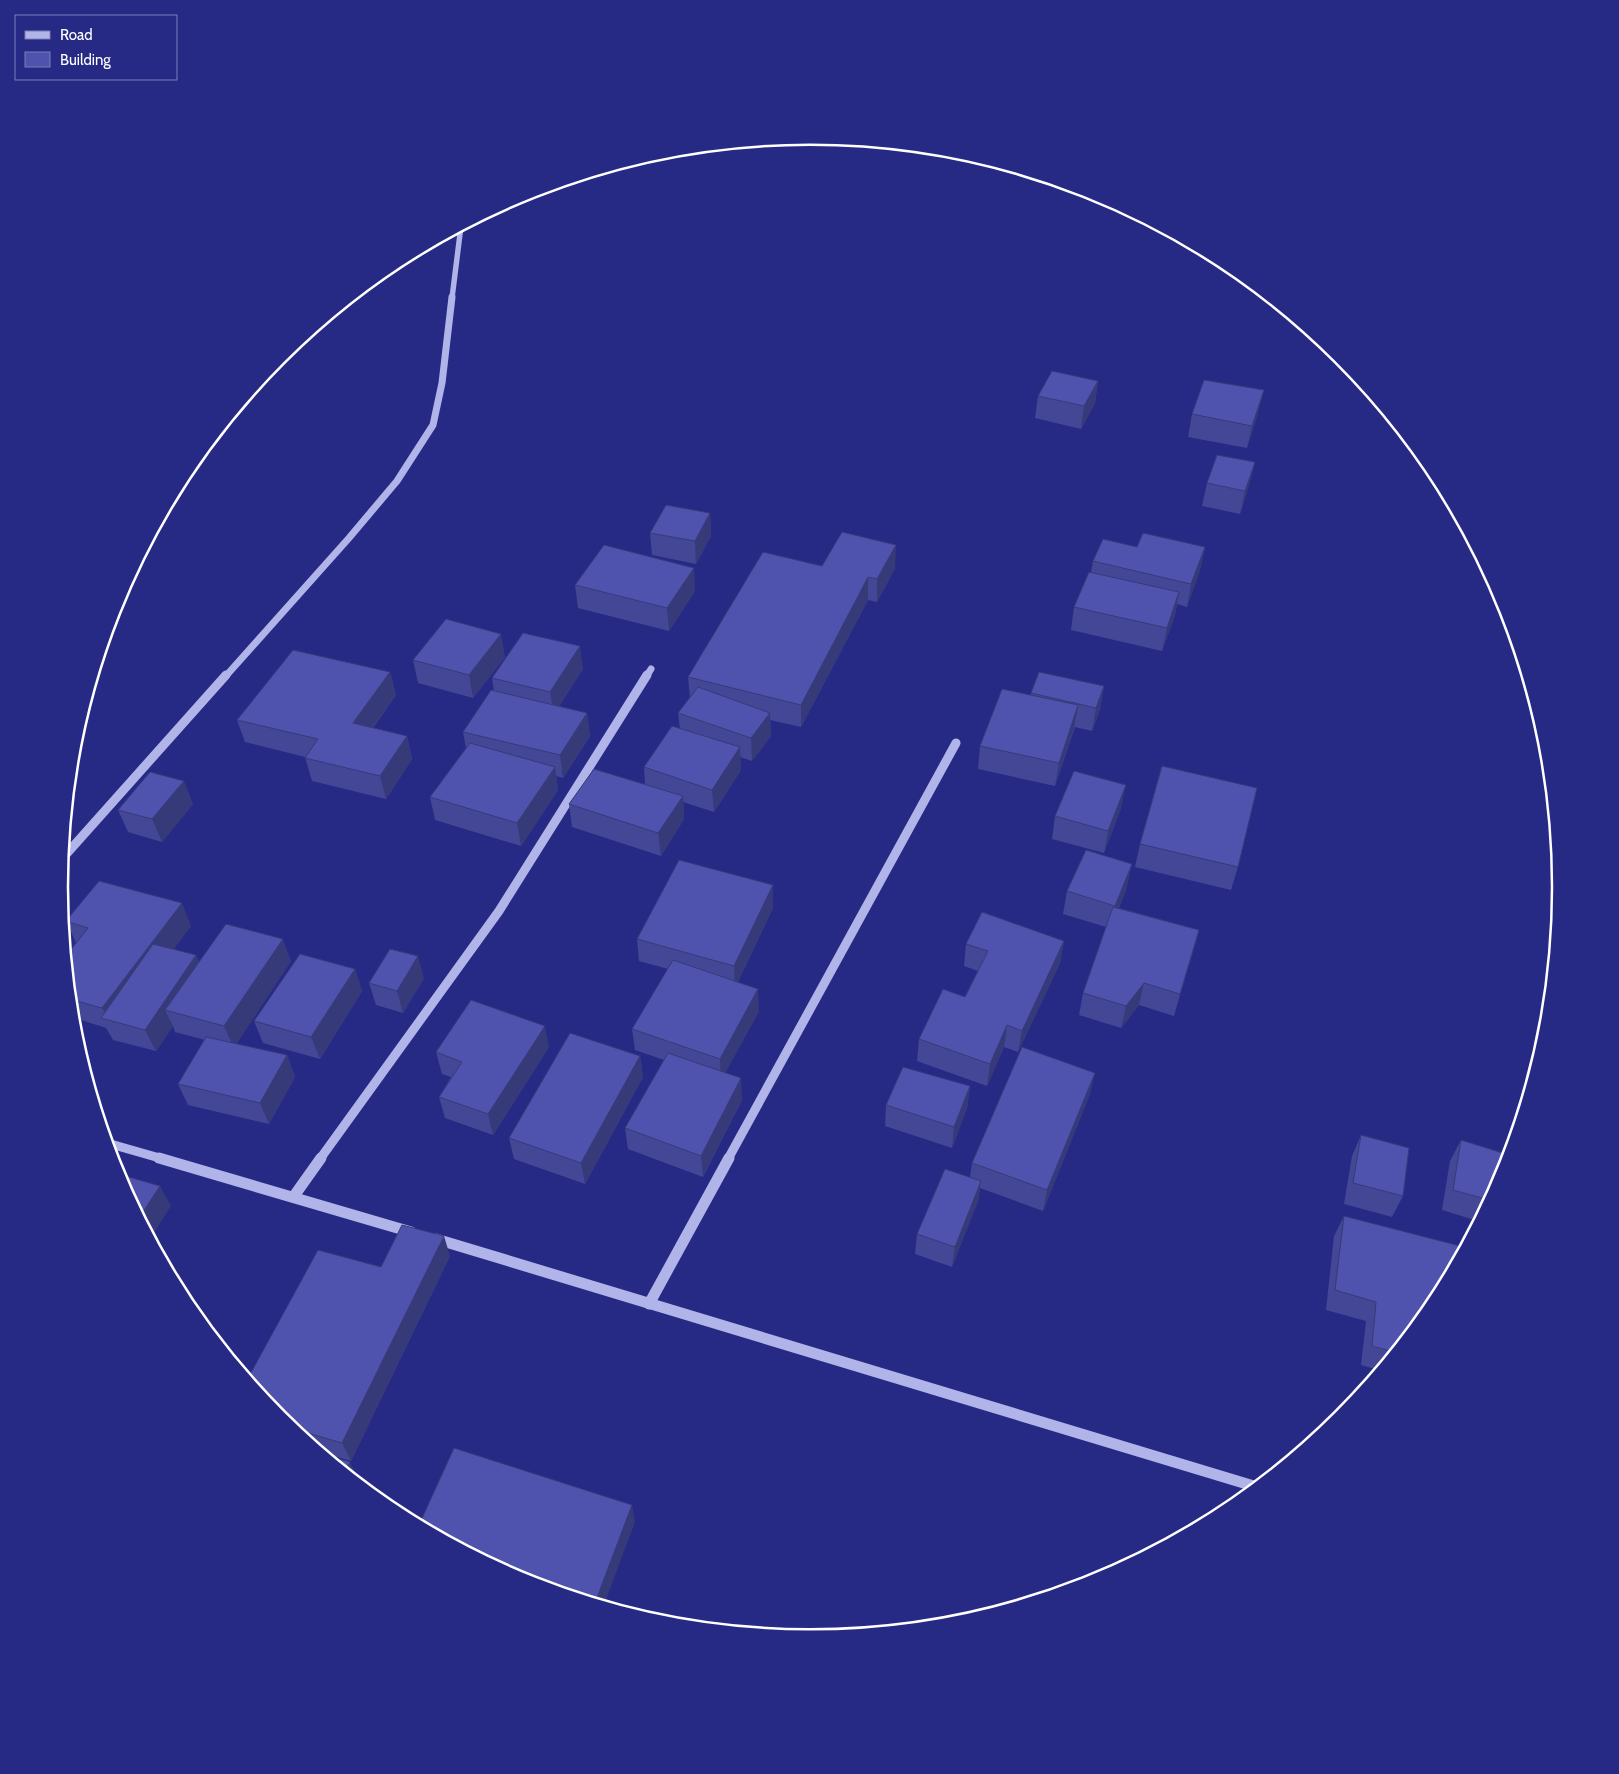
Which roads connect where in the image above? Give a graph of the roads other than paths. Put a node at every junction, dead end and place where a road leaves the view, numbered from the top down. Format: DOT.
graph roads {
  1 [pos="460,233"];
  2 [pos="651,669"];
  3 [pos="956,743"];
  4 [pos="69,851"];
  5 [pos="114,1145"];
  6 [pos="294,1196"];
  7 [pos="649,1304"];
  8 [pos="1249,1485"];
  1 -- 4 [label="street"];
  2 -- 6 [label="street"];
  3 -- 7 [label="street"];
  5 -- 6 [label="street"];
  6 -- 7 [label="street"];
  7 -- 8 [label="street"];
}
